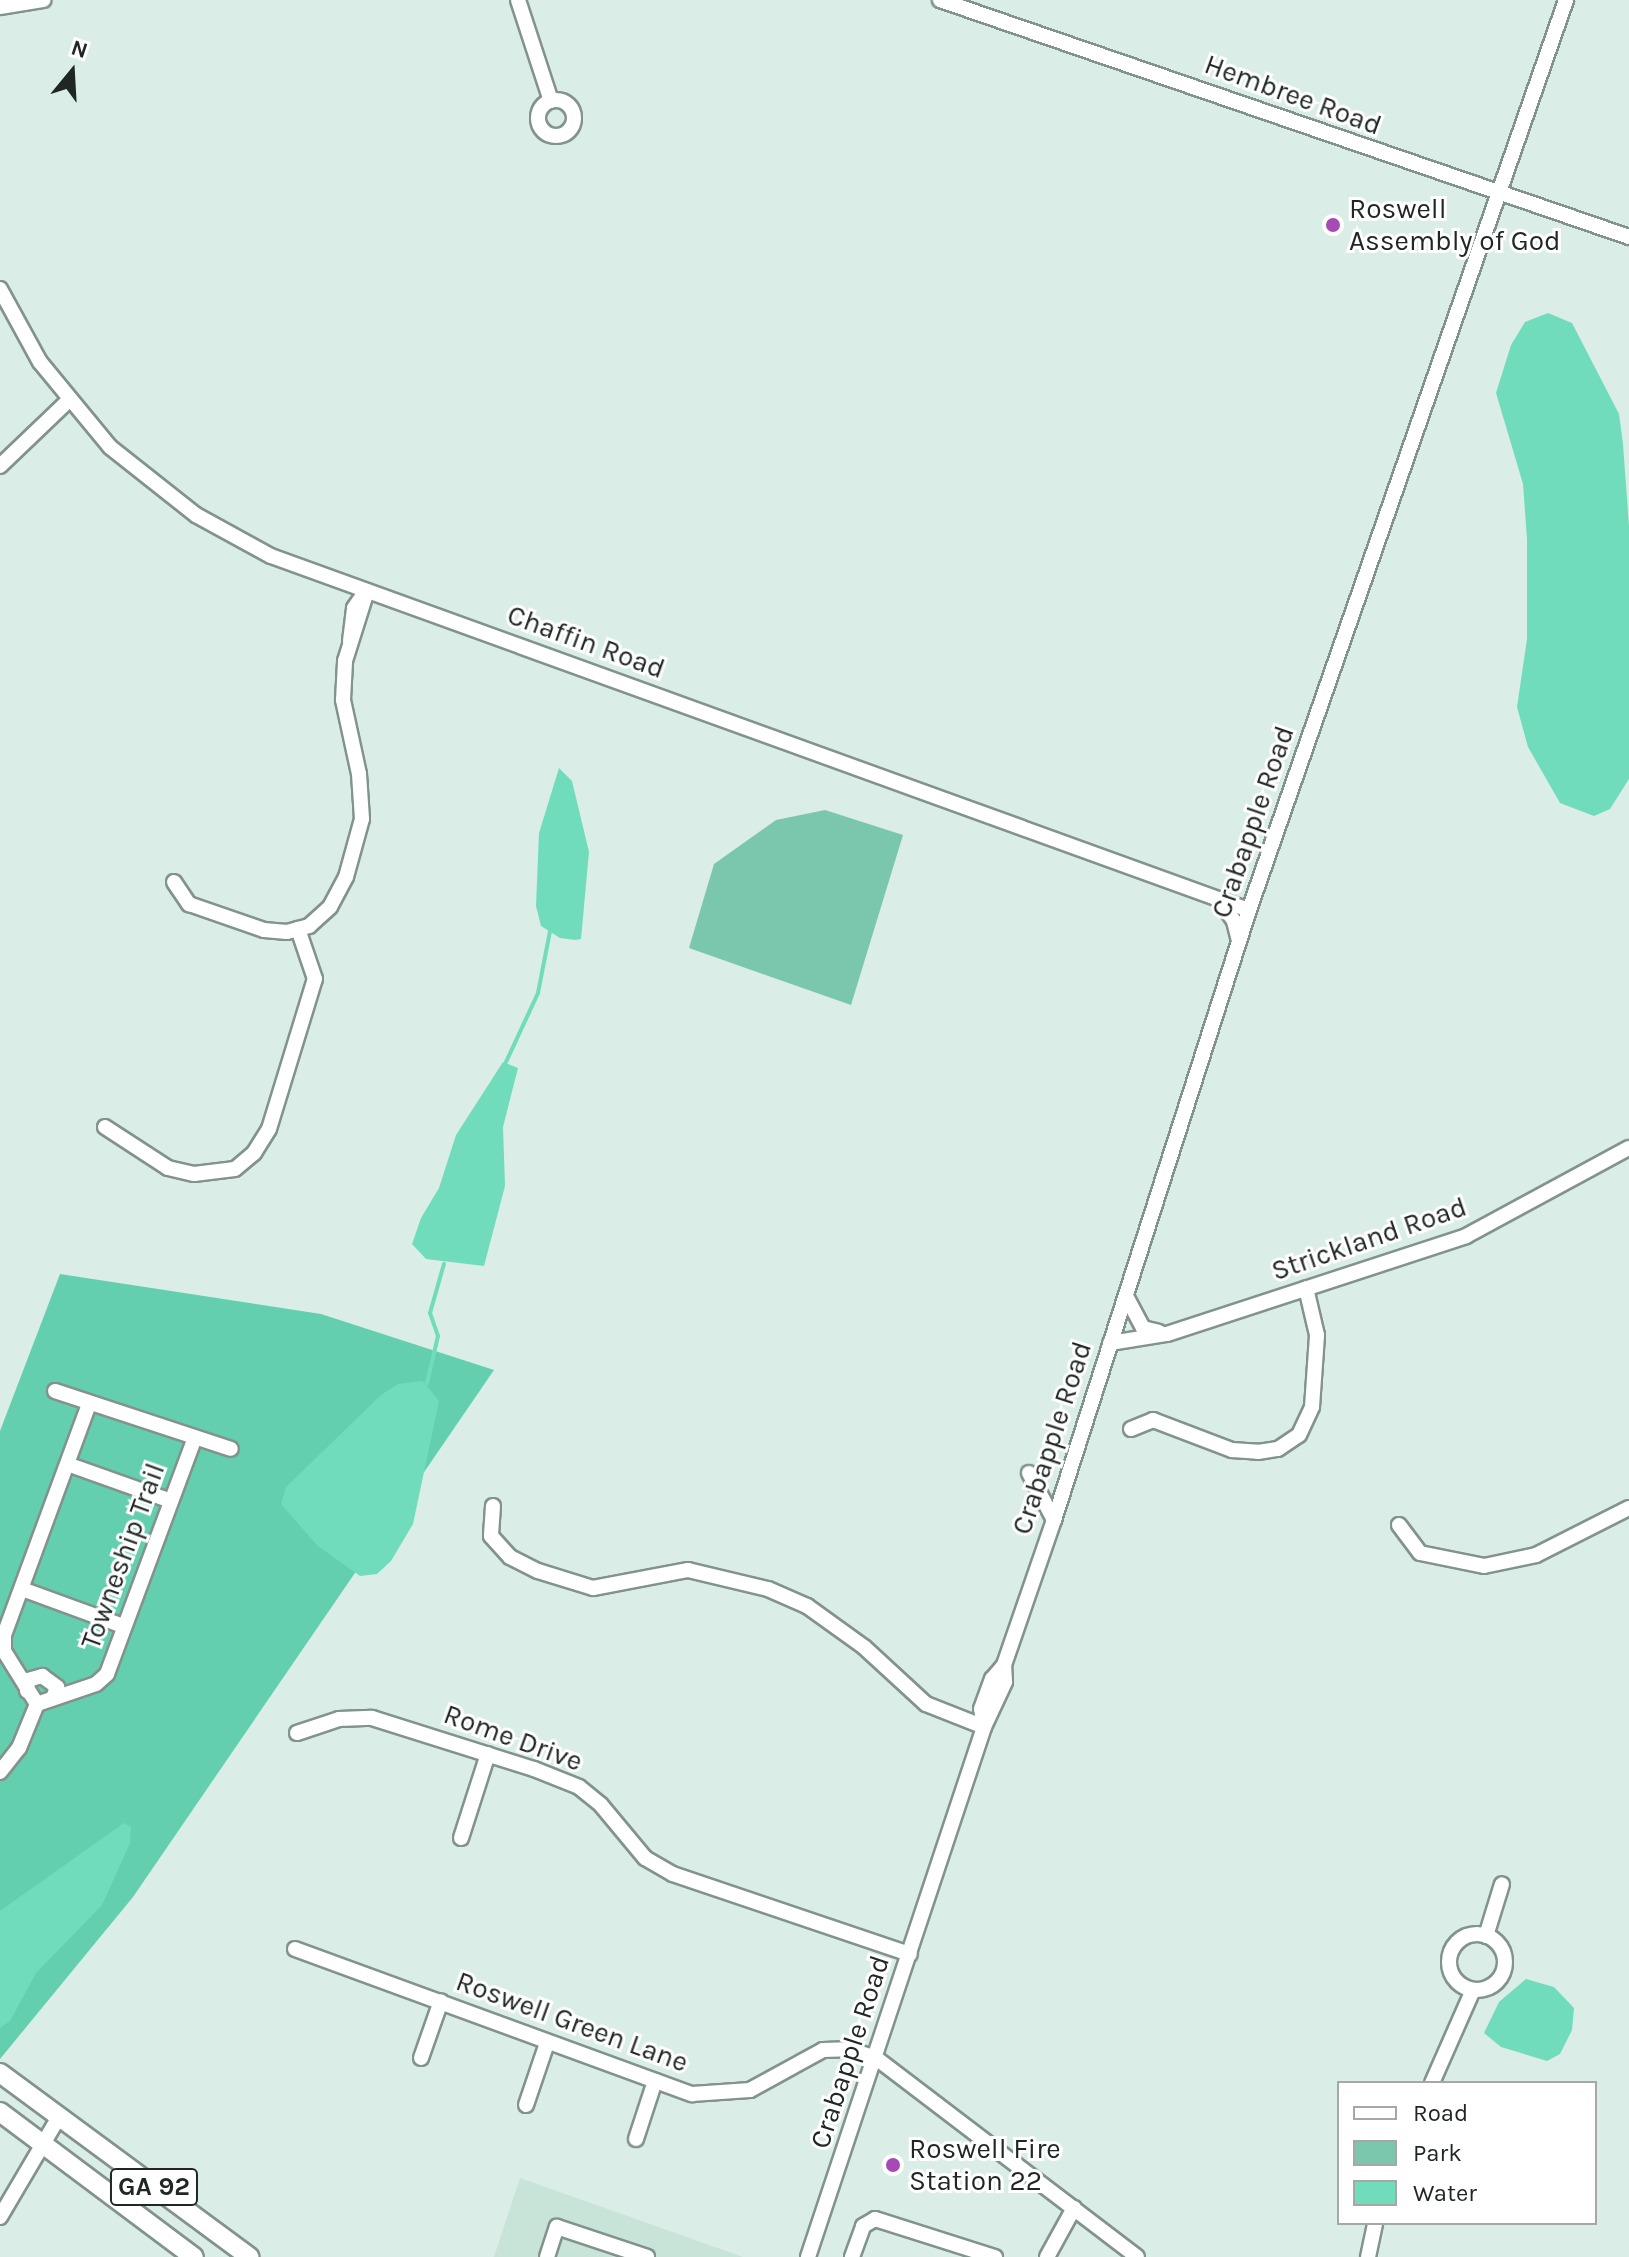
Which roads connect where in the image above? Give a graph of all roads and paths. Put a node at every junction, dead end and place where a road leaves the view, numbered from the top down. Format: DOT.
graph roads {
  1 [pos="43,0"];
  2 [pos="518,0"];
  3 [pos="940,0"];
  4 [pos="1566,0"];
  5 [pos="0,7"];
  6 [pos="551,101"];
  7 [pos="1499,193"];
  8 [pos="1629,237"];
  9 [pos="0,289"];
  10 [pos="68,401"];
  11 [pos="0,466"];
  12 [pos="367,591"];
  13 [pos="174,882"];
  14 [pos="1218,899"];
  15 [pos="1249,910"];
  16 [pos="298,929"];
  17 [pos="1239,941"];
  18 [pos="105,1127"];
  19 [pos="1629,1148"];
  20 [pos="1306,1288"];
  21 [pos="1126,1296"];
  22 [pos="1167,1334"];
  23 [pos="1110,1343"];
  24 [pos="55,1391"];
  25 [pos="89,1404"];
  26 [pos="1131,1429"];
  27 [pos="194,1440"];
  28 [pos="231,1449"];
  29 [pos="70,1465"];
  30 [pos="1029,1473"];
  31 [pos="171,1501"];
  32 [pos="493,1506"];
  33 [pos="1629,1508"];
  34 [pos="1054,1520"];
  35 [pos="1399,1525"];
  36 [pos="22,1589"];
  37 [pos="123,1626"];
  38 [pos="27,1691"];
  39 [pos="53,1698"];
  40 [pos="37,1704"];
  41 [pos="984,1727"];
  42 [pos="297,1733"];
  43 [pos="488,1754"];
  44 [pos="0,1772"];
  45 [pos="461,1838"];
  46 [pos="1502,1884"];
  47 [pos="1486,1936"];
  48 [pos="295,1949"];
  49 [pos="910,1954"];
  50 [pos="1473,1990"];
  51 [pos="441,2001"];
  52 [pos="547,2043"];
  53 [pos="421,2058"];
  54 [pos="876,2058"];
  55 [pos="0,2073"];
  56 [pos="655,2081"];
  57 [pos="1433,2081"];
  58 [pos="526,2105"];
  59 [pos="0,2112"];
  60 [pos="59,2117"];
  61 [pos="636,2139"];
  62 [pos="43,2144"];
  63 [pos="1074,2208"];
  64 [pos="0,2217"];
  65 [pos="1375,2225"];
  66 [pos="194,2257"];
  67 [pos="250,2257"];
  68 [pos="547,2257"];
  69 [pos="647,2257"];
  70 [pos="808,2257"];
  71 [pos="852,2257"];
  72 [pos="995,2257"];
  73 [pos="1047,2257"];
  74 [pos="1137,2257"];
  75 [pos="1368,2257"];
  1 -- 5 [label="street"];
  2 -- 6 [label="street"];
  3 -- 7 [label="street, Hembree Road"];
  4 -- 7 [label="street, Crabapple Road"];
  7 -- 8 [label="street, Hembree Road"];
  7 -- 15 [label="street, Crabapple Road"];
  9 -- 10 [label="street, Chaffin Road"];
  10 -- 11 [label="street"];
  10 -- 12 [label="street, Chaffin Road"];
  12 -- 14 [label="street, Chaffin Road"];
  12 -- 16 [label="street"];
  13 -- 16 [label="street"];
  14 -- 15 [label="street, Chaffin Road"];
  14 -- 17 [label="street"];
  15 -- 17 [label="street, Crabapple Road"];
  16 -- 18 [label="street"];
  17 -- 21 [label="street, Crabapple Road"];
  19 -- 20 [label="street, Strickland Road"];
  20 -- 22 [label="street, Strickland Road"];
  20 -- 26 [label="street"];
  21 -- 22 [label="street"];
  21 -- 23 [label="street, Crabapple Road"];
  22 -- 23 [label="street, Strickland Road"];
  23 -- 34 [label="street, Crabapple Road"];
  24 -- 25 [label="street"];
  25 -- 27 [label="street"];
  25 -- 29 [label="street"];
  27 -- 28 [label="street"];
  27 -- 31 [label="street, Towneship Trail"];
  29 -- 31 [label="street"];
  29 -- 36 [label="street"];
  30 -- 34 [label="street"];
  31 -- 37 [label="street, Towneship Trail"];
  32 -- 41 [label="street"];
  33 -- 35 [label="street"];
  34 -- 41 [label="street, Crabapple Road"];
  36 -- 37 [label="street"];
  36 -- 38 [label="street"];
  37 -- 39 [label="street, Towneship Trail"];
  38 -- 39 [label="street"];
  38 -- 40 [label="street"];
  39 -- 40 [label="street, Towneship Trail"];
  40 -- 44 [label="street"];
  41 -- 49 [label="street, Crabapple Road"];
  42 -- 43 [label="street, Rome Drive"];
  43 -- 45 [label="street"];
  43 -- 49 [label="street, Rome Drive"];
  46 -- 47 [label="street"];
  47 -- 50 [label="street"];
  47 -- 50 [label="street"];
  48 -- 51 [label="street, Roswell Green Lane"];
  49 -- 54 [label="street, Crabapple Road"];
  50 -- 57 [label="street"];
  51 -- 52 [label="street, Roswell Green Lane"];
  51 -- 53 [label="street"];
  52 -- 56 [label="street, Roswell Green Lane"];
  52 -- 58 [label="street"];
  54 -- 56 [label="street, Roswell Green Lane"];
  54 -- 63 [label="street"];
  54 -- 70 [label="street, Crabapple Road"];
  55 -- 60 [label="main road, GA 92"];
  56 -- 61 [label="street"];
  59 -- 62 [label="main road, GA 92"];
  60 -- 62 [label="street"];
  60 -- 67 [label="main road, GA 92"];
  62 -- 64 [label="street"];
  62 -- 66 [label="main road, GA 92"];
  63 -- 73 [label="street"];
  63 -- 74 [label="street"];
  65 -- 75 [label="street"];
  68 -- 69 [label="street"];
  71 -- 72 [label="street"];
}
